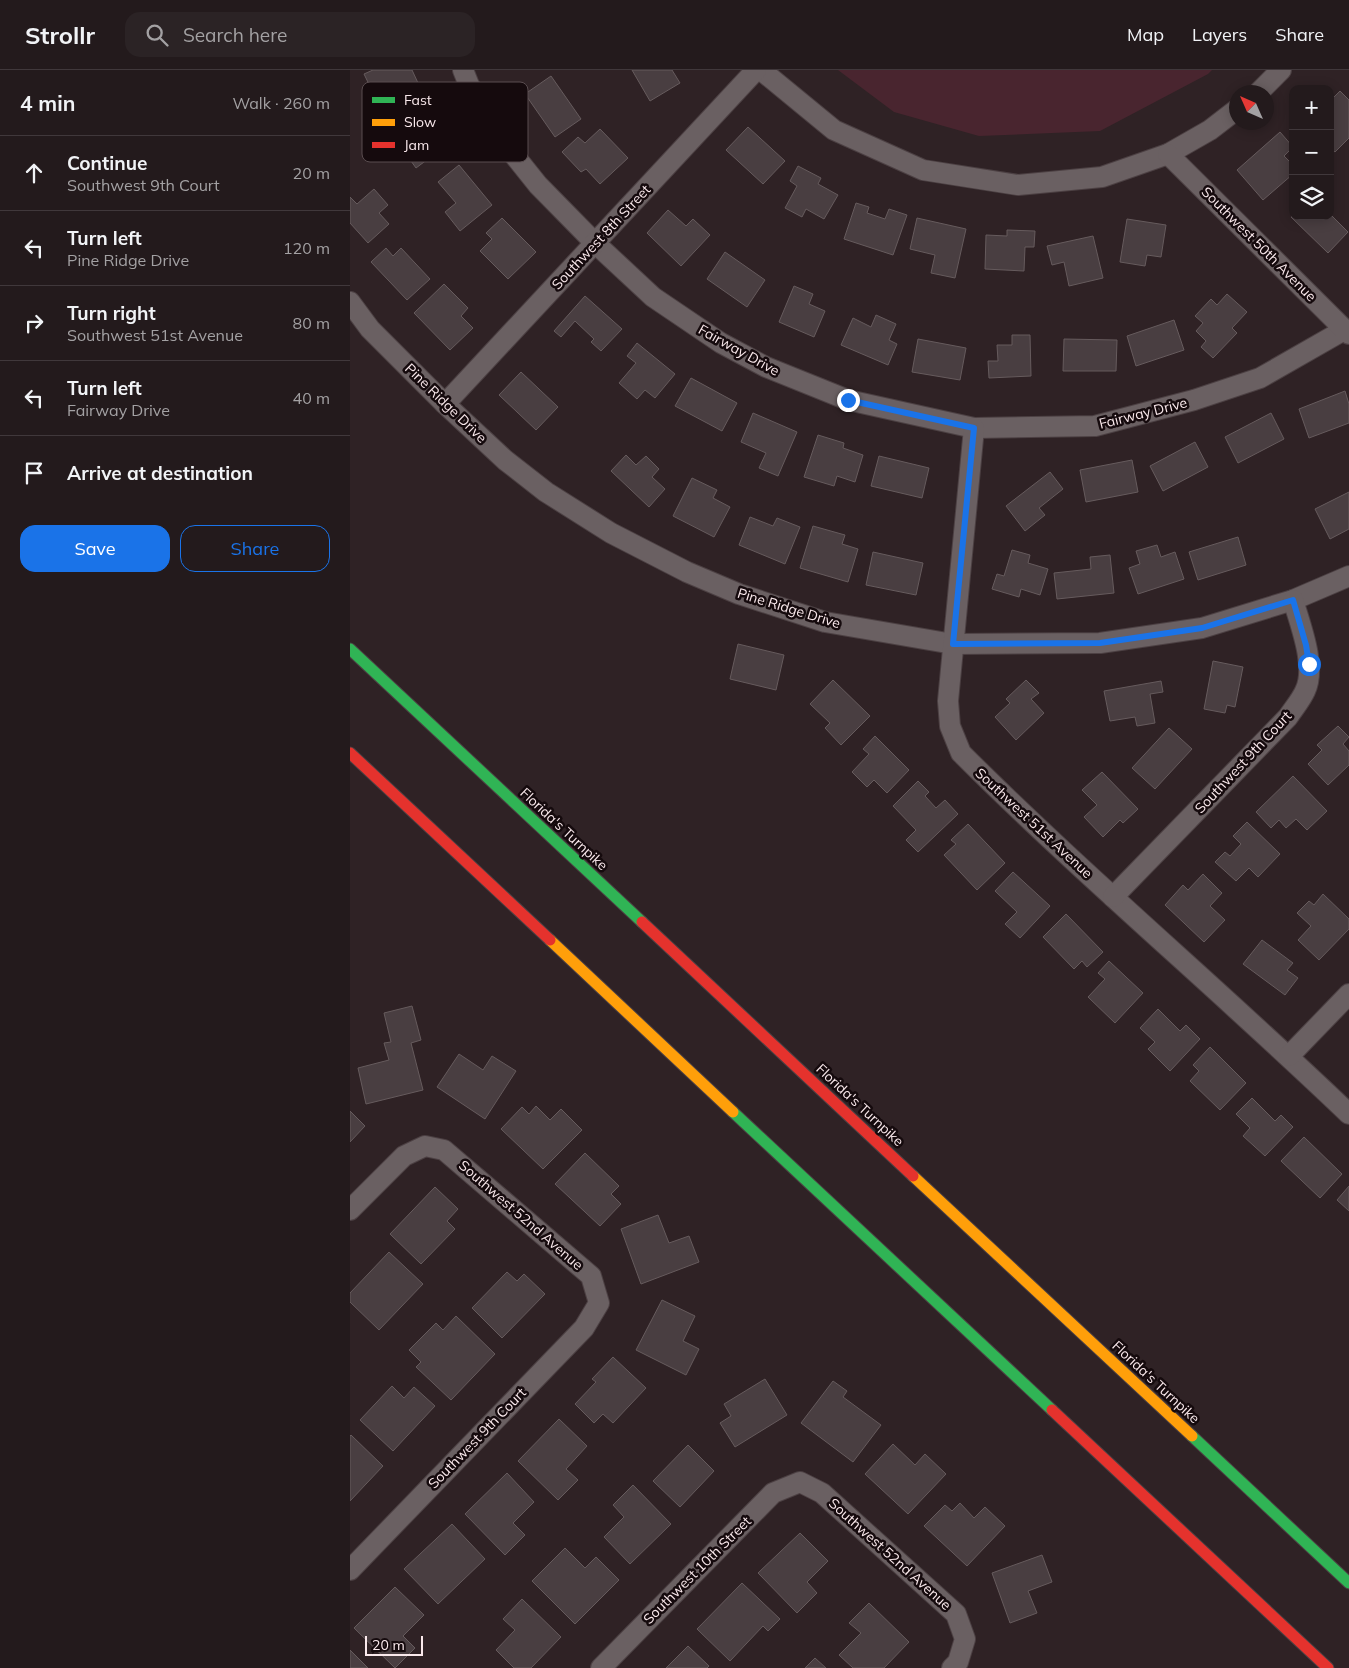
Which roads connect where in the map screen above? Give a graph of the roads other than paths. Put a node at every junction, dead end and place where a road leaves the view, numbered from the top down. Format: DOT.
graph roads {
  1 [pos="463,70"];
  2 [pos="756,70"];
  3 [pos="761,70"];
  4 [pos="1281,70"];
  5 [pos="468,82"];
  6 [pos="1266,85"];
  7 [pos="1229,115"];
  8 [pos="1168,154"];
  9 [pos="519,162"];
  10 [pos="595,243"];
  11 [pos="350,302"];
  12 [pos="1347,332"];
  13 [pos="445,404"];
  14 [pos="974,428"];
  15 [pos="1349,576"];
  16 [pos="1293,600"];
  17 [pos="953,644"];
  18 [pos="350,649"];
  19 [pos="350,753"];
  20 [pos="1113,897"];
  21 [pos="1349,994"];
  22 [pos="1289,1056"];
  23 [pos="1349,1114"];
  24 [pos="350,1210"];
  25 [pos="598,1303"];
  26 [pos="800,1482"];
  27 [pos="350,1570"];
  28 [pos="1349,1583"];
  29 [pos="601,1668"];
  30 [pos="952,1668"];
  31 [pos="1328,1668"];
  1 -- 5 [label="street, Fairway Drive"];
  2 -- 10 [label="street, Southwest 8th Street"];
  3 -- 8 [label="street"];
  4 -- 6 [label="street"];
  7 -- 8 [label="street"];
  8 -- 12 [label="street, Southwest 50th Avenue"];
  9 -- 10 [label="street, Fairway Drive"];
  10 -- 13 [label="street, Southwest 8th Street"];
  10 -- 14 [label="street, Fairway Drive"];
  11 -- 13 [label="street, Pine Ridge Drive"];
  12 -- 14 [label="street, Fairway Drive"];
  13 -- 17 [label="street, Pine Ridge Drive"];
  14 -- 17 [label="street, Southwest 51st Avenue"];
  15 -- 16 [label="street, Pine Ridge Drive"];
  16 -- 17 [label="street, Pine Ridge Drive"];
  16 -- 20 [label="street, Southwest 9th Court"];
  17 -- 20 [label="street, Southwest 51st Avenue"];
  18 -- 28 [label="highway, Florida's Turnpike"];
  19 -- 31 [label="highway"];
  20 -- 22 [label="street, Southwest 51st Avenue"];
  21 -- 22 [label="street"];
  22 -- 23 [label="street, Southwest 51st Avenue"];
  24 -- 25 [label="street, Southwest 52nd Avenue"];
  25 -- 27 [label="street, Southwest 9th Court"];
  26 -- 29 [label="street, Southwest 10th Street"];
  26 -- 30 [label="street, Southwest 52nd Avenue"];
}
